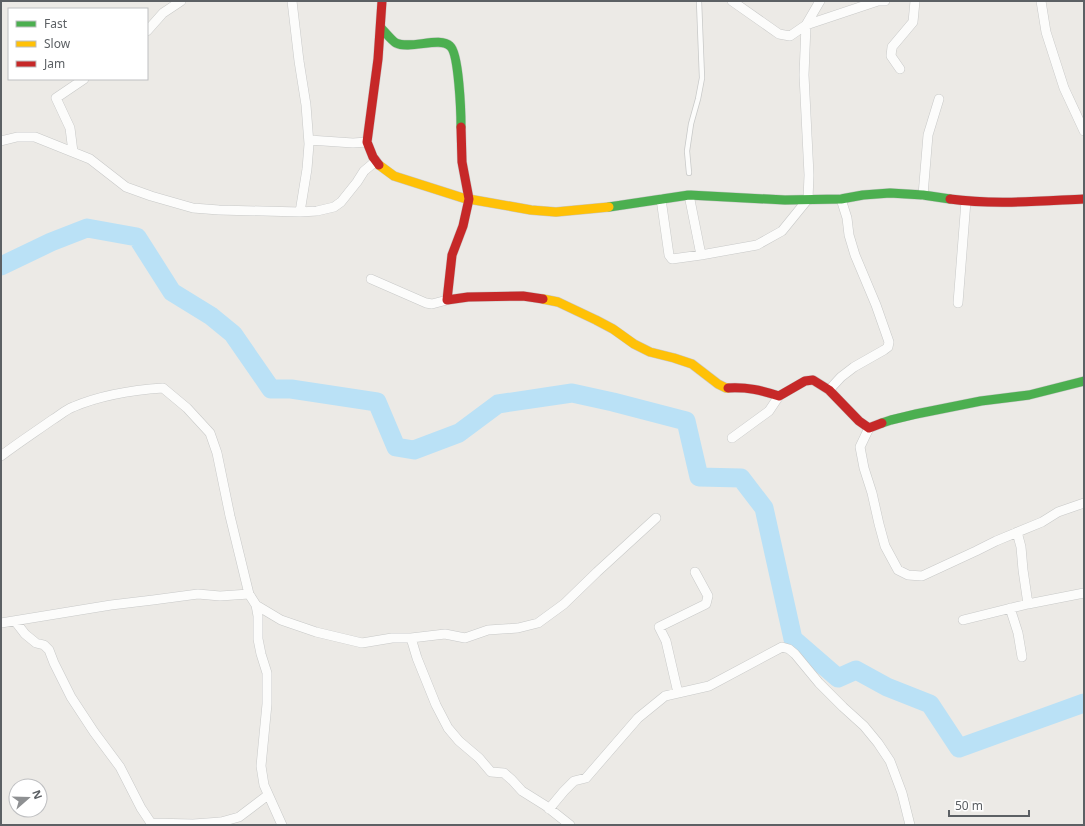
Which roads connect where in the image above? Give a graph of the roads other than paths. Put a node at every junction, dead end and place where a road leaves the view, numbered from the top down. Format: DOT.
graph roads {
  1 [pos="181,1"];
  2 [pos="292,1"];
  3 [pos="382,1"];
  4 [pos="699,1"];
  5 [pos="732,1"];
  6 [pos="820,1"];
  7 [pos="885,1"];
  8 [pos="915,1"];
  9 [pos="1040,1"];
  10 [pos="806,25"];
  11 [pos="380,28"];
  12 [pos="148,30"];
  13 [pos="900,69"];
  14 [pos="83,80"];
  15 [pos="939,100"];
  16 [pos="1084,131"];
  17 [pos="309,140"];
  18 [pos="1,141"];
  19 [pos="367,142"];
  20 [pos="73,152"];
  21 [pos="376,161"];
  22 [pos="689,174"];
  23 [pos="689,195"];
  24 [pos="923,195"];
  25 [pos="469,199"];
  26 [pos="661,199"];
  27 [pos="808,199"];
  28 [pos="841,199"];
  29 [pos="1084,199"];
  30 [pos="966,200"];
  31 [pos="300,212"];
  32 [pos="701,256"];
  33 [pos="371,279"];
  34 [pos="447,300"];
  35 [pos="958,303"];
  36 [pos="1084,381"];
  37 [pos="829,390"];
  38 [pos="779,396"];
  39 [pos="869,428"];
  40 [pos="732,438"];
  41 [pos="1,456"];
  42 [pos="1084,503"];
  43 [pos="656,518"];
  44 [pos="1017,532"];
  45 [pos="695,572"];
  46 [pos="1084,593"];
  47 [pos="248,594"];
  48 [pos="1028,604"];
  49 [pos="256,605"];
  50 [pos="1010,608"];
  51 [pos="963,620"];
  52 [pos="15,621"];
  53 [pos="1,623"];
  54 [pos="412,638"];
  55 [pos="1022,657"];
  56 [pos="678,693"];
  57 [pos="268,795"];
  58 [pos="549,809"];
  59 [pos="282,825"];
  60 [pos="570,825"];
  61 [pos="910,825"];
  1 -- 12 [label="street"];
  2 -- 17 [label="street"];
  3 -- 11 [label="street"];
  4 -- 22 [label="lane"];
  5 -- 10 [label="street"];
  6 -- 10 [label="street"];
  7 -- 10 [label="street"];
  8 -- 13 [label="street"];
  9 -- 16 [label="street"];
  10 -- 27 [label="street"];
  11 -- 19 [label="street"];
  11 -- 25 [label="street"];
  14 -- 20 [label="street"];
  15 -- 24 [label="street"];
  17 -- 19 [label="street"];
  17 -- 31 [label="street"];
  18 -- 20 [label="street"];
  19 -- 21 [label="street"];
  20 -- 31 [label="street"];
  21 -- 25 [label="street"];
  21 -- 31 [label="street"];
  23 -- 26 [label="street"];
  23 -- 27 [label="street"];
  23 -- 32 [label="street"];
  24 -- 28 [label="street"];
  24 -- 30 [label="street"];
  25 -- 26 [label="street"];
  25 -- 34 [label="street"];
  26 -- 32 [label="street"];
  27 -- 28 [label="street"];
  27 -- 32 [label="street"];
  28 -- 37 [label="street"];
  29 -- 30 [label="street"];
  30 -- 35 [label="street"];
  33 -- 34 [label="street"];
  34 -- 38 [label="street"];
  36 -- 39 [label="street"];
  37 -- 38 [label="street"];
  37 -- 39 [label="street"];
  38 -- 40 [label="street"];
  39 -- 44 [label="street"];
  41 -- 47 [label="street"];
  42 -- 44 [label="street"];
  43 -- 54 [label="street"];
  44 -- 48 [label="street"];
  45 -- 56 [label="street"];
  46 -- 48 [label="street"];
  47 -- 49 [label="street"];
  47 -- 52 [label="street"];
  48 -- 50 [label="street"];
  49 -- 54 [label="street"];
  49 -- 57 [label="street"];
  50 -- 51 [label="street"];
  50 -- 55 [label="street"];
  52 -- 53 [label="street"];
  52 -- 57 [label="street"];
  54 -- 58 [label="street"];
  56 -- 58 [label="street"];
  56 -- 61 [label="street"];
  57 -- 59 [label="street"];
  58 -- 60 [label="street"];
}
